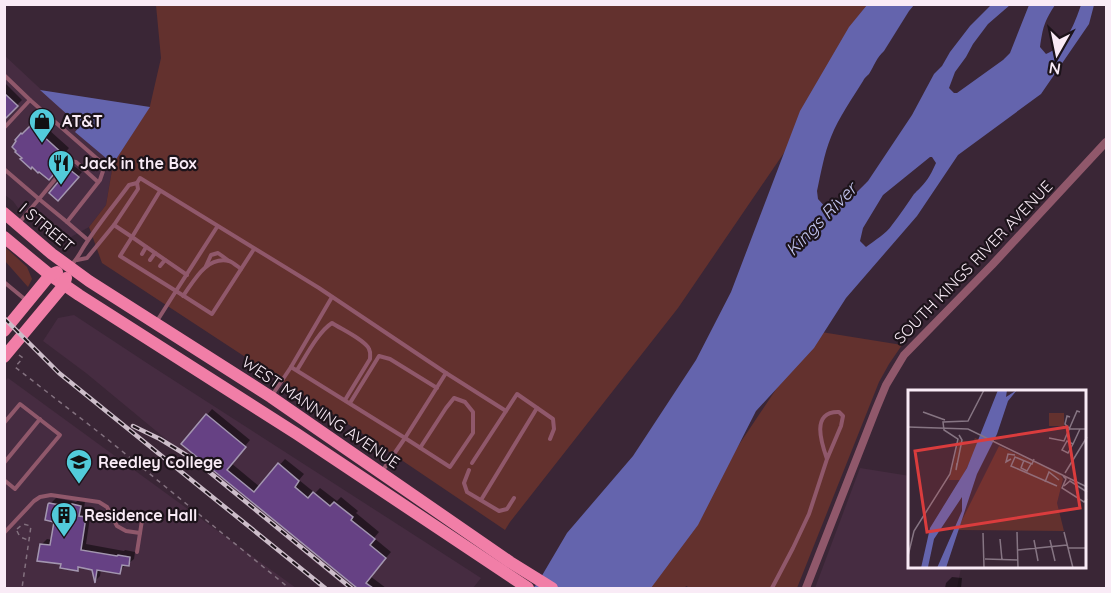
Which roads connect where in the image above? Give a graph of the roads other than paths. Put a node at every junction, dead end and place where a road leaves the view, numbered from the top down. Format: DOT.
graph roads {
  1 [pos="4,75"];
  2 [pos="30,100"];
  3 [pos="4,128"];
  4 [pos="1107,142"];
  5 [pos="4,169"];
  6 [pos="98,182"];
  7 [pos="137,183"];
  8 [pos="160,191"];
  9 [pos="39,199"];
  10 [pos="4,213"];
  11 [pos="67,222"];
  12 [pos="18,225"];
  13 [pos="114,225"];
  14 [pos="217,226"];
  15 [pos="4,237"];
  16 [pos="132,237"];
  17 [pos="88,240"];
  18 [pos="146,247"];
  19 [pos="254,249"];
  20 [pos="155,253"];
  21 [pos="142,254"];
  22 [pos="150,260"];
  23 [pos="165,260"];
  24 [pos="229,261"];
  25 [pos="73,263"];
  26 [pos="160,266"];
  27 [pos="206,267"];
  28 [pos="241,269"];
  29 [pos="50,275"];
  30 [pos="187,275"];
  31 [pos="4,282"];
  32 [pos="64,285"];
  33 [pos="176,291"];
  34 [pos="183,296"];
  35 [pos="332,297"];
  36 [pos="28,302"];
  37 [pos="156,323"];
  38 [pos="4,331"];
  39 [pos="8,353"];
  40 [pos="291,367"];
  41 [pos="297,370"];
  42 [pos="446,373"];
  43 [pos="437,388"];
  44 [pos="271,397"];
  45 [pos="348,402"];
  46 [pos="537,408"];
  47 [pos="506,411"];
  48 [pos="40,419"];
  49 [pos="4,423"];
  50 [pos="405,438"];
  51 [pos="550,439"];
  52 [pos="420,448"];
  53 [pos="827,459"];
  54 [pos="4,463"];
  55 [pos="472,463"];
  56 [pos="469,470"];
  57 [pos="381,473"];
  58 [pos="4,480"];
  59 [pos="514,498"];
  60 [pos="481,500"];
  61 [pos="143,514"];
  62 [pos="4,533"];
  63 [pos="140,533"];
  64 [pos="137,552"];
  65 [pos="507,567"];
  66 [pos="528,588"];
  67 [pos="552,588"];
  68 [pos="772,588"];
  69 [pos="806,588"];
  1 -- 2 [label="lane"];
  2 -- 3 [label="lane"];
  2 -- 6 [label="lane"];
  4 -- 69 [label="street, SOUTH KINGS RIVER AVENUE"];
  5 -- 9 [label="lane"];
  6 -- 9 [label="lane"];
  6 -- 11 [label="lane"];
  7 -- 8 [label="lane"];
  7 -- 13 [label="lane"];
  7 -- 17 [label="lane"];
  8 -- 14 [label="lane"];
  8 -- 16 [label="lane"];
  9 -- 11 [label="lane"];
  9 -- 12 [label="lane"];
  10 -- 12 [label="main road, I STREET"];
  11 -- 17 [label="lane"];
  12 -- 25 [label="main road, I STREET"];
  13 -- 16 [label="lane"];
  13 -- 25 [label="lane"];
  14 -- 19 [label="lane"];
  14 -- 30 [label="lane"];
  15 -- 29 [label="main road"];
  16 -- 18 [label="lane"];
  16 -- 33 [label="lane"];
  17 -- 25 [label="lane"];
  18 -- 20 [label="lane"];
  18 -- 21 [label="lane"];
  19 -- 28 [label="lane"];
  19 -- 35 [label="lane"];
  20 -- 22 [label="lane"];
  20 -- 23 [label="lane"];
  23 -- 26 [label="lane"];
  23 -- 30 [label="lane"];
  24 -- 27 [label="lane"];
  24 -- 27 [label="lane"];
  24 -- 28 [label="lane"];
  25 -- 29 [label="main road"];
  25 -- 32 [label="main road"];
  25 -- 37 [label="main road, WEST MANNING AVENUE"];
  27 -- 34 [label="lane"];
  28 -- 34 [label="lane"];
  29 -- 32 [label="main road, WEST MANNING AVENUE"];
  29 -- 36 [label="main road"];
  30 -- 33 [label="lane"];
  31 -- 36 [label="lane"];
  32 -- 39 [label="main road"];
  32 -- 65 [label="main road, WEST MANNING AVENUE"];
  33 -- 34 [label="lane"];
  33 -- 37 [label="lane"];
  35 -- 40 [label="lane"];
  35 -- 42 [label="lane"];
  36 -- 38 [label="main road"];
  37 -- 44 [label="main road, WEST MANNING AVENUE"];
  40 -- 41 [label="lane"];
  40 -- 44 [label="lane"];
  41 -- 45 [label="lane"];
  41 -- 45 [label="lane"];
  42 -- 43 [label="lane"];
  42 -- 47 [label="lane"];
  43 -- 45 [label="lane"];
  43 -- 50 [label="lane"];
  44 -- 57 [label="main road, WEST MANNING AVENUE"];
  45 -- 50 [label="lane"];
  46 -- 47 [label="lane"];
  46 -- 51 [label="lane"];
  46 -- 60 [label="lane"];
  47 -- 55 [label="lane"];
  48 -- 49 [label="lane"];
  48 -- 54 [label="lane"];
  48 -- 58 [label="lane"];
  50 -- 52 [label="lane"];
  50 -- 57 [label="lane"];
  52 -- 52 [label="lane"];
  53 -- 53 [label="lane"];
  53 -- 68 [label="lane"];
  56 -- 60 [label="lane"];
  57 -- 65 [label="main road, WEST MANNING AVENUE"];
  59 -- 60 [label="lane"];
  61 -- 63 [label="lane"];
  62 -- 63 [label="lane"];
  63 -- 64 [label="lane"];
  65 -- 66 [label="main road, WEST MANNING AVENUE"];
  65 -- 67 [label="main road, WEST MANNING AVENUE"];
}
